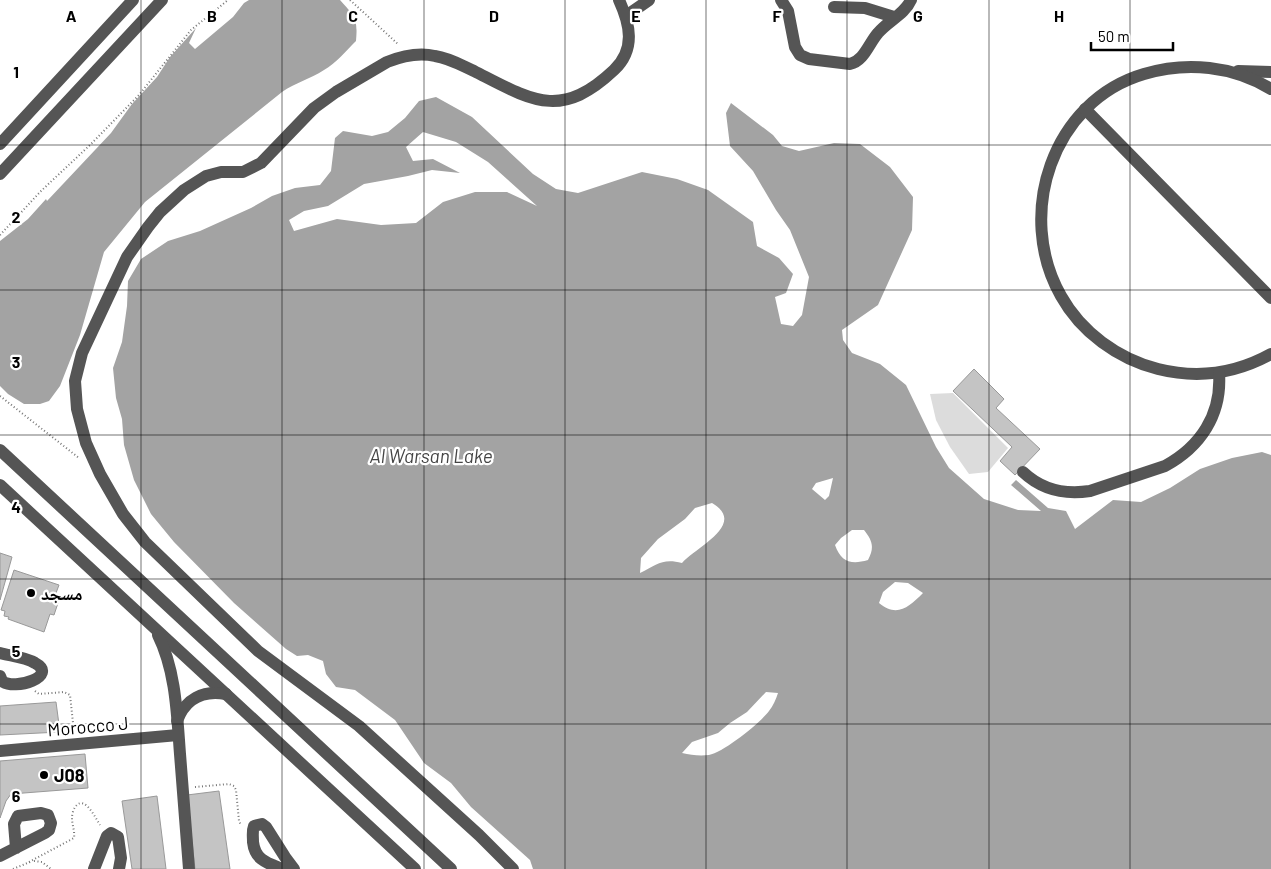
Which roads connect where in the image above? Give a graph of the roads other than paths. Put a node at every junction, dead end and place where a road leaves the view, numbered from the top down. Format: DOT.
graph roads {
  1 [pos="133,0"];
  2 [pos="162,0"];
  3 [pos="618,0"];
  4 [pos="649,0"];
  5 [pos="781,0"];
  6 [pos="911,0"];
  7 [pos="834,7"];
  8 [pos="626,16"];
  9 [pos="894,17"];
  10 [pos="1228,71"];
  11 [pos="1271,72"];
  12 [pos="1271,89"];
  13 [pos="1085,109"];
  14 [pos="0,144"];
  15 [pos="0,174"];
  16 [pos="1271,298"];
  17 [pos="1271,354"];
  18 [pos="1219,373"];
  19 [pos="0,450"];
  20 [pos="1023,472"];
  21 [pos="0,485"];
  22 [pos="154,628"];
  23 [pos="0,653"];
  24 [pos="0,676"];
  25 [pos="226,694"];
  26 [pos="177,721"];
  27 [pos="178,735"];
  28 [pos="0,751"];
  29 [pos="16,848"];
  30 [pos="0,856"];
  31 [pos="283,865"];
  32 [pos="94,869"];
  33 [pos="119,869"];
  34 [pos="189,869"];
  35 [pos="294,869"];
  36 [pos="415,869"];
  37 [pos="451,869"];
  38 [pos="512,869"];
  1 -- 14 [label="street"];
  2 -- 15 [label="street"];
  3 -- 8 [label="street"];
  4 -- 8 [label="street"];
  5 -- 9 [label="street"];
  6 -- 9 [label="street"];
  7 -- 9 [label="street"];
  8 -- 38 [label="street"];
  10 -- 11 [label="street"];
  10 -- 12 [label="street"];
  10 -- 13 [label="street"];
  13 -- 16 [label="street"];
  13 -- 18 [label="street"];
  17 -- 18 [label="street"];
  18 -- 20 [label="street"];
  19 -- 37 [label="street"];
  21 -- 22 [label="street"];
  22 -- 25 [label="street"];
  22 -- 26 [label="street"];
  23 -- 24 [label="street"];
  25 -- 26 [label="street"];
  25 -- 36 [label="street"];
  26 -- 27 [label="street"];
  27 -- 28 [label="street, Morocco J"];
  27 -- 34 [label="street"];
  29 -- 30 [label="street"];
  31 -- 31 [label="street"];
  31 -- 35 [label="street"];
  32 -- 33 [label="street"];
}
